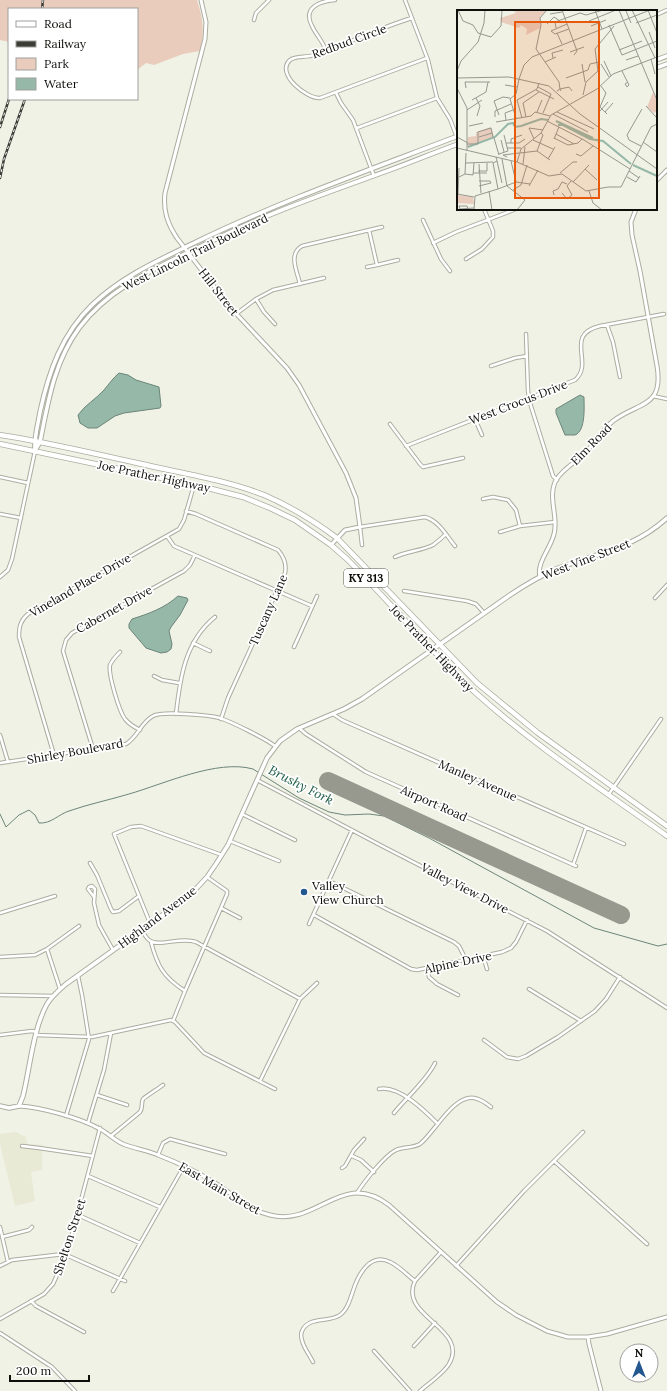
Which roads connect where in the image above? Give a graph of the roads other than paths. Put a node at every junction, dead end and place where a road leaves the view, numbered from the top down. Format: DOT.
graph roads {
  1 [pos="201,0"];
  2 [pos="269,0"];
  3 [pos="335,0"];
  4 [pos="405,0"];
  5 [pos="667,10"];
  6 [pos="657,15"];
  7 [pos="412,18"];
  8 [pos="254,20"];
  9 [pos="326,51"];
  10 [pos="667,56"];
  11 [pos="427,58"];
  12 [pos="657,60"];
  13 [pos="667,64"];
  14 [pos="657,68"];
  15 [pos="336,93"];
  16 [pos="437,98"];
  17 [pos="357,128"];
  18 [pos="457,135"];
  19 [pos="457,137"];
  20 [pos="457,144"];
  21 [pos="372,169"];
  22 [pos="667,170"];
  23 [pos="374,176"];
  24 [pos="657,180"];
  25 [pos="484,210"];
  26 [pos="513,210"];
  27 [pos="636,210"];
  28 [pos="423,220"];
  29 [pos="488,220"];
  30 [pos="382,227"];
  31 [pos="368,230"];
  32 [pos="433,243"];
  33 [pos="184,248"];
  34 [pos="188,253"];
  35 [pos="466,259"];
  36 [pos="398,260"];
  37 [pos="377,264"];
  38 [pos="367,267"];
  39 [pos="450,271"];
  40 [pos="324,278"];
  41 [pos="300,284"];
  42 [pos="256,299"];
  43 [pos="236,314"];
  44 [pos="664,314"];
  45 [pos="648,317"];
  46 [pos="275,324"];
  47 [pos="607,325"];
  48 [pos="526,334"];
  49 [pos="527,356"];
  50 [pos="491,366"];
  51 [pos="620,377"];
  52 [pos="653,396"];
  53 [pos="529,398"];
  54 [pos="667,399"];
  55 [pos="475,418"];
  56 [pos="390,424"];
  57 [pos="0,435"];
  58 [pos="482,435"];
  59 [pos="34,440"];
  60 [pos="40,442"];
  61 [pos="0,444"];
  62 [pos="406,446"];
  63 [pos="35,450"];
  64 [pos="463,458"];
  65 [pos="0,477"];
  66 [pos="556,480"];
  67 [pos="28,482"];
  68 [pos="194,484"];
  69 [pos="483,499"];
  70 [pos="186,511"];
  71 [pos="0,514"];
  72 [pos="20,518"];
  73 [pos="667,518"];
  74 [pos="555,522"];
  75 [pos="520,526"];
  76 [pos="360,527"];
  77 [pos="500,532"];
  78 [pos="446,534"];
  79 [pos="167,536"];
  80 [pos="337,538"];
  81 [pos="362,544"];
  82 [pos="331,545"];
  83 [pos="454,546"];
  84 [pos="195,555"];
  85 [pos="395,557"];
  86 [pos="0,577"];
  87 [pos="540,577"];
  88 [pos="667,586"];
  89 [pos="277,591"];
  90 [pos="404,591"];
  91 [pos="317,596"];
  92 [pos="655,598"];
  93 [pos="312,606"];
  94 [pos="484,613"];
  95 [pos="215,617"];
  96 [pos="193,643"];
  97 [pos="439,645"];
  98 [pos="294,647"];
  99 [pos="432,650"];
  100 [pos="120,652"];
  101 [pos="210,652"];
  102 [pos="154,676"];
  103 [pos="179,683"];
  104 [pos="176,714"];
  105 [pos="333,714"];
  106 [pos="221,719"];
  107 [pos="661,719"];
  108 [pos="299,728"];
  109 [pos="140,730"];
  110 [pos="0,735"];
  111 [pos="275,746"];
  112 [pos="92,749"];
  113 [pos="54,755"];
  114 [pos="8,762"];
  115 [pos="0,764"];
  116 [pos="258,778"];
  117 [pos="613,788"];
  118 [pos="609,794"];
  119 [pos="242,814"];
  120 [pos="667,826"];
  121 [pos="586,828"];
  122 [pos="352,830"];
  123 [pos="667,836"];
  124 [pos="295,840"];
  125 [pos="230,841"];
  126 [pos="624,844"];
  127 [pos="222,855"];
  128 [pos="279,861"];
  129 [pos="90,863"];
  130 [pos="207,877"];
  131 [pos="329,880"];
  132 [pos="54,896"];
  133 [pos="139,896"];
  134 [pos="94,897"];
  135 [pos="221,908"];
  136 [pos="0,913"];
  137 [pos="314,915"];
  138 [pos="240,918"];
  139 [pos="528,920"];
  140 [pos="151,924"];
  141 [pos="309,924"];
  142 [pos="79,926"];
  143 [pos="142,930"];
  144 [pos="151,942"];
  145 [pos="205,946"];
  146 [pos="46,949"];
  147 [pos="113,950"];
  148 [pos="483,956"];
  149 [pos="0,957"];
  150 [pos="466,960"];
  151 [pos="427,968"];
  152 [pos="487,969"];
  153 [pos="78,976"];
  154 [pos="620,977"];
  155 [pos="317,983"];
  156 [pos="60,989"];
  157 [pos="529,989"];
  158 [pos="184,991"];
  159 [pos="0,995"];
  160 [pos="458,995"];
  161 [pos="54,996"];
  162 [pos="300,999"];
  163 [pos="667,1008"];
  164 [pos="173,1021"];
  165 [pos="581,1022"];
  166 [pos="37,1033"];
  167 [pos="111,1033"];
  168 [pos="0,1035"];
  169 [pos="89,1038"];
  170 [pos="484,1040"];
  171 [pos="435,1063"];
  172 [pos="260,1081"];
  173 [pos="163,1086"];
  174 [pos="275,1088"];
  175 [pos="379,1089"];
  176 [pos="97,1095"];
  177 [pos="407,1097"];
  178 [pos="127,1105"];
  179 [pos="0,1106"];
  180 [pos="19,1106"];
  181 [pos="491,1107"];
  182 [pos="394,1113"];
  183 [pos="66,1117"];
  184 [pos="88,1123"];
  185 [pos="438,1124"];
  186 [pos="100,1128"];
  187 [pos="583,1132"];
  188 [pos="111,1136"];
  189 [pos="364,1139"];
  190 [pos="22,1146"];
  191 [pos="225,1154"];
  192 [pos="158,1155"];
  193 [pos="93,1156"];
  194 [pos="352,1156"];
  195 [pos="554,1161"];
  196 [pos="184,1166"];
  197 [pos="342,1168"];
  198 [pos="374,1172"];
  199 [pos="88,1176"];
  200 [pos="357,1193"];
  201 [pos="160,1207"];
  202 [pos="78,1215"];
  203 [pos="0,1227"];
  204 [pos="32,1227"];
  205 [pos="2,1236"];
  206 [pos="140,1243"];
  207 [pos="647,1244"];
  208 [pos="441,1252"];
  209 [pos="66,1255"];
  210 [pos="8,1262"];
  211 [pos="0,1266"];
  212 [pos="456,1266"];
  213 [pos="120,1279"];
  214 [pos="125,1281"];
  215 [pos="415,1281"];
  216 [pos="113,1291"];
  217 [pos="31,1301"];
  218 [pos="667,1317"];
  219 [pos="0,1319"];
  220 [pos="435,1324"];
  221 [pos="84,1332"];
  222 [pos="0,1333"];
  223 [pos="588,1337"];
  224 [pos="414,1346"];
  225 [pos="374,1351"];
  226 [pos="313,1362"];
  227 [pos="75,1391"];
  228 [pos="410,1391"];
  229 [pos="420,1391"];
  230 [pos="601,1391"];
  1 -- 33 [label="street, Hill Street"];
  2 -- 8 [label="street"];
  3 -- 9 [label="street"];
  4 -- 7 [label="street"];
  5 -- 6 [label="street"];
  7 -- 9 [label="street, Redbud Circle"];
  7 -- 11 [label="street"];
  9 -- 15 [label="street, Redbud Circle"];
  10 -- 12 [label="main road"];
  11 -- 15 [label="street, Redbud Circle"];
  11 -- 16 [label="street"];
  13 -- 14 [label="main road"];
  15 -- 17 [label="street"];
  16 -- 17 [label="street"];
  16 -- 18 [label="street"];
  17 -- 21 [label="street"];
  19 -- 21 [label="main road, West Lincoln Trail Boulevard"];
  20 -- 23 [label="main road, West Lincoln Trail Boulevard"];
  21 -- 23 [label="street"];
  21 -- 33 [label="main road, West Lincoln Trail Boulevard"];
  22 -- 24 [label="street"];
  23 -- 34 [label="main road, West Lincoln Trail Boulevard"];
  25 -- 29 [label="street"];
  26 -- 29 [label="street"];
  27 -- 45 [label="street"];
  28 -- 32 [label="street"];
  29 -- 32 [label="street"];
  29 -- 35 [label="street"];
  30 -- 31 [label="street"];
  31 -- 37 [label="street"];
  31 -- 41 [label="street"];
  32 -- 39 [label="street"];
  33 -- 34 [label="street, Hill Street"];
  33 -- 59 [label="main road, West Lincoln Trail Boulevard"];
  34 -- 43 [label="street, Hill Street"];
  34 -- 60 [label="main road, West Lincoln Trail Boulevard"];
  36 -- 37 [label="street"];
  37 -- 38 [label="street"];
  40 -- 41 [label="street"];
  41 -- 42 [label="street"];
  42 -- 43 [label="street"];
  42 -- 46 [label="street"];
  43 -- 76 [label="street, Hill Street"];
  44 -- 45 [label="street, West Crocus Drive"];
  45 -- 47 [label="street, West Crocus Drive"];
  45 -- 52 [label="street"];
  47 -- 51 [label="street"];
  47 -- 53 [label="street, West Crocus Drive"];
  48 -- 49 [label="street"];
  49 -- 50 [label="street"];
  49 -- 53 [label="street"];
  52 -- 54 [label="street"];
  52 -- 66 [label="street, Elm Road"];
  53 -- 55 [label="street, West Crocus Drive"];
  53 -- 66 [label="street"];
  55 -- 58 [label="street"];
  55 -- 62 [label="street, West Crocus Drive"];
  56 -- 62 [label="street"];
  57 -- 59 [label="highway, Joe Prather Highway / KY 313"];
  59 -- 60 [label="highway, Joe Prather Highway / KY 313"];
  59 -- 63 [label="main road, West Lincoln Trail Boulevard"];
  60 -- 63 [label="main road, West Lincoln Trail Boulevard"];
  60 -- 80 [label="highway, Joe Prather Highway / KY 313"];
  61 -- 63 [label="highway, Joe Prather Highway / KY 313"];
  62 -- 64 [label="street"];
  63 -- 67 [label="street"];
  63 -- 68 [label="highway, Joe Prather Highway / KY 313"];
  65 -- 67 [label="street"];
  66 -- 74 [label="street"];
  67 -- 72 [label="street"];
  68 -- 70 [label="street, Vineland Place Drive"];
  68 -- 82 [label="highway, Joe Prather Highway / KY 313"];
  69 -- 75 [label="street"];
  70 -- 79 [label="street, Vineland Place Drive"];
  70 -- 89 [label="street, Tuscany Lane"];
  71 -- 72 [label="street"];
  72 -- 86 [label="street"];
  73 -- 87 [label="main road, West Vine Street"];
  74 -- 75 [label="street"];
  74 -- 87 [label="street"];
  75 -- 77 [label="street"];
  76 -- 78 [label="street"];
  76 -- 80 [label="street"];
  76 -- 81 [label="street"];
  78 -- 83 [label="street"];
  78 -- 85 [label="street"];
  79 -- 84 [label="street"];
  79 -- 113 [label="street, Vineland Place Drive"];
  80 -- 82 [label="street"];
  80 -- 97 [label="highway, Joe Prather Highway / KY 313"];
  82 -- 99 [label="highway, Joe Prather Highway / KY 313"];
  84 -- 89 [label="street"];
  84 -- 112 [label="street, Cabernet Drive"];
  87 -- 94 [label="main road, West Vine Street"];
  88 -- 92 [label="street"];
  89 -- 93 [label="street"];
  89 -- 106 [label="street, Tuscany Lane"];
  90 -- 94 [label="street"];
  91 -- 93 [label="street"];
  93 -- 98 [label="street"];
  94 -- 97 [label="main road, Highland Avenue"];
  95 -- 96 [label="street"];
  96 -- 101 [label="street"];
  96 -- 103 [label="street"];
  97 -- 99 [label="main road, Highland Avenue"];
  97 -- 117 [label="highway, Joe Prather Highway / KY 313"];
  99 -- 105 [label="main road, Highland Avenue"];
  99 -- 118 [label="highway, Joe Prather Highway / KY 313"];
  100 -- 109 [label="street"];
  102 -- 103 [label="street"];
  103 -- 104 [label="street"];
  104 -- 106 [label="street, Shirley Boulevard"];
  104 -- 109 [label="street, Shirley Boulevard"];
  105 -- 108 [label="main road, Highland Avenue"];
  105 -- 121 [label="street, Manley Avenue"];
  106 -- 111 [label="street, Shirley Boulevard"];
  107 -- 117 [label="street"];
  108 -- 111 [label="main road, Highland Avenue"];
  108 -- 121 [label="street, Airport Road"];
  109 -- 112 [label="street, Shirley Boulevard"];
  110 -- 114 [label="street"];
  111 -- 116 [label="main road, Highland Avenue"];
  112 -- 113 [label="street, Shirley Boulevard"];
  113 -- 114 [label="street, Shirley Boulevard"];
  114 -- 115 [label="street, Shirley Boulevard"];
  116 -- 119 [label="main road, Highland Avenue"];
  116 -- 122 [label="street, Valley View Drive"];
  117 -- 118 [label="street"];
  117 -- 120 [label="highway, Joe Prather Highway / KY 313"];
  118 -- 123 [label="highway, Joe Prather Highway / KY 313"];
  119 -- 124 [label="street"];
  119 -- 125 [label="main road, Highland Avenue"];
  121 -- 126 [label="street, Manley Avenue"];
  122 -- 131 [label="street"];
  122 -- 139 [label="street, Valley View Drive"];
  125 -- 127 [label="main road, Highland Avenue"];
  125 -- 128 [label="street"];
  127 -- 130 [label="main road, Highland Avenue"];
  127 -- 133 [label="street"];
  129 -- 133 [label="street"];
  130 -- 135 [label="street"];
  130 -- 140 [label="main road, Highland Avenue"];
  131 -- 137 [label="street"];
  131 -- 150 [label="street"];
  132 -- 136 [label="street"];
  133 -- 140 [label="street"];
  134 -- 147 [label="street"];
  135 -- 138 [label="street"];
  135 -- 145 [label="street"];
  137 -- 141 [label="street"];
  137 -- 151 [label="street, Alpine Drive"];
  139 -- 148 [label="street, Alpine Drive"];
  139 -- 154 [label="street, Valley View Drive"];
  140 -- 143 [label="main road, Highland Avenue"];
  142 -- 146 [label="street"];
  143 -- 144 [label="street"];
  143 -- 147 [label="main road, Highland Avenue"];
  144 -- 145 [label="street"];
  144 -- 158 [label="street"];
  145 -- 158 [label="street"];
  145 -- 162 [label="street"];
  146 -- 149 [label="street"];
  146 -- 156 [label="street"];
  147 -- 153 [label="main road, Highland Avenue"];
  148 -- 150 [label="street, Alpine Drive"];
  148 -- 152 [label="street"];
  150 -- 151 [label="street, Alpine Drive"];
  151 -- 160 [label="street"];
  153 -- 156 [label="main road, Highland Avenue"];
  153 -- 169 [label="street"];
  154 -- 163 [label="street, Valley View Drive"];
  154 -- 165 [label="street"];
  155 -- 162 [label="street"];
  156 -- 161 [label="main road, Highland Avenue"];
  157 -- 165 [label="street"];
  158 -- 164 [label="street"];
  159 -- 161 [label="street"];
  161 -- 166 [label="main road, Highland Avenue"];
  162 -- 172 [label="street"];
  164 -- 167 [label="street"];
  164 -- 172 [label="street"];
  165 -- 170 [label="street"];
  166 -- 168 [label="street"];
  166 -- 169 [label="street"];
  166 -- 180 [label="main road, Highland Avenue"];
  167 -- 169 [label="street"];
  167 -- 176 [label="street"];
  169 -- 183 [label="street"];
  171 -- 177 [label="street"];
  172 -- 174 [label="street"];
  173 -- 188 [label="street"];
  175 -- 177 [label="street"];
  176 -- 178 [label="street"];
  176 -- 184 [label="street"];
  177 -- 182 [label="street"];
  177 -- 185 [label="street"];
  179 -- 180 [label="main road, East Main Street"];
  180 -- 183 [label="street, East Main Street"];
  181 -- 185 [label="street"];
  183 -- 184 [label="street, East Main Street"];
  184 -- 186 [label="street, East Main Street"];
  185 -- 198 [label="street"];
  186 -- 188 [label="street, East Main Street"];
  186 -- 193 [label="street, Shelton Street"];
  187 -- 195 [label="street"];
  188 -- 192 [label="street, East Main Street"];
  189 -- 194 [label="street"];
  190 -- 193 [label="street"];
  191 -- 192 [label="street"];
  192 -- 196 [label="street, East Main Street"];
  193 -- 199 [label="street, Shelton Street"];
  194 -- 197 [label="street"];
  194 -- 198 [label="street"];
  195 -- 207 [label="street"];
  195 -- 212 [label="street"];
  196 -- 200 [label="street, East Main Street"];
  196 -- 201 [label="street"];
  198 -- 200 [label="street"];
  199 -- 201 [label="street"];
  199 -- 202 [label="street, Shelton Street"];
  200 -- 208 [label="street, East Main Street"];
  201 -- 206 [label="street"];
  202 -- 206 [label="street"];
  202 -- 209 [label="street, Shelton Street"];
  203 -- 205 [label="street"];
  204 -- 205 [label="street"];
  205 -- 210 [label="street"];
  206 -- 213 [label="street"];
  208 -- 212 [label="street, East Main Street"];
  208 -- 215 [label="street"];
  209 -- 210 [label="street"];
  209 -- 213 [label="street"];
  209 -- 217 [label="street, Shelton Street"];
  210 -- 211 [label="street"];
  212 -- 223 [label="street, East Main Street"];
  213 -- 214 [label="street"];
  213 -- 216 [label="street"];
  215 -- 220 [label="street"];
  215 -- 226 [label="street"];
  217 -- 219 [label="street, Shelton Street"];
  217 -- 221 [label="street"];
  218 -- 223 [label="street, East Main Street"];
  220 -- 224 [label="street"];
  220 -- 229 [label="street"];
  222 -- 227 [label="street"];
  223 -- 230 [label="street"];
  225 -- 228 [label="street"];
}
